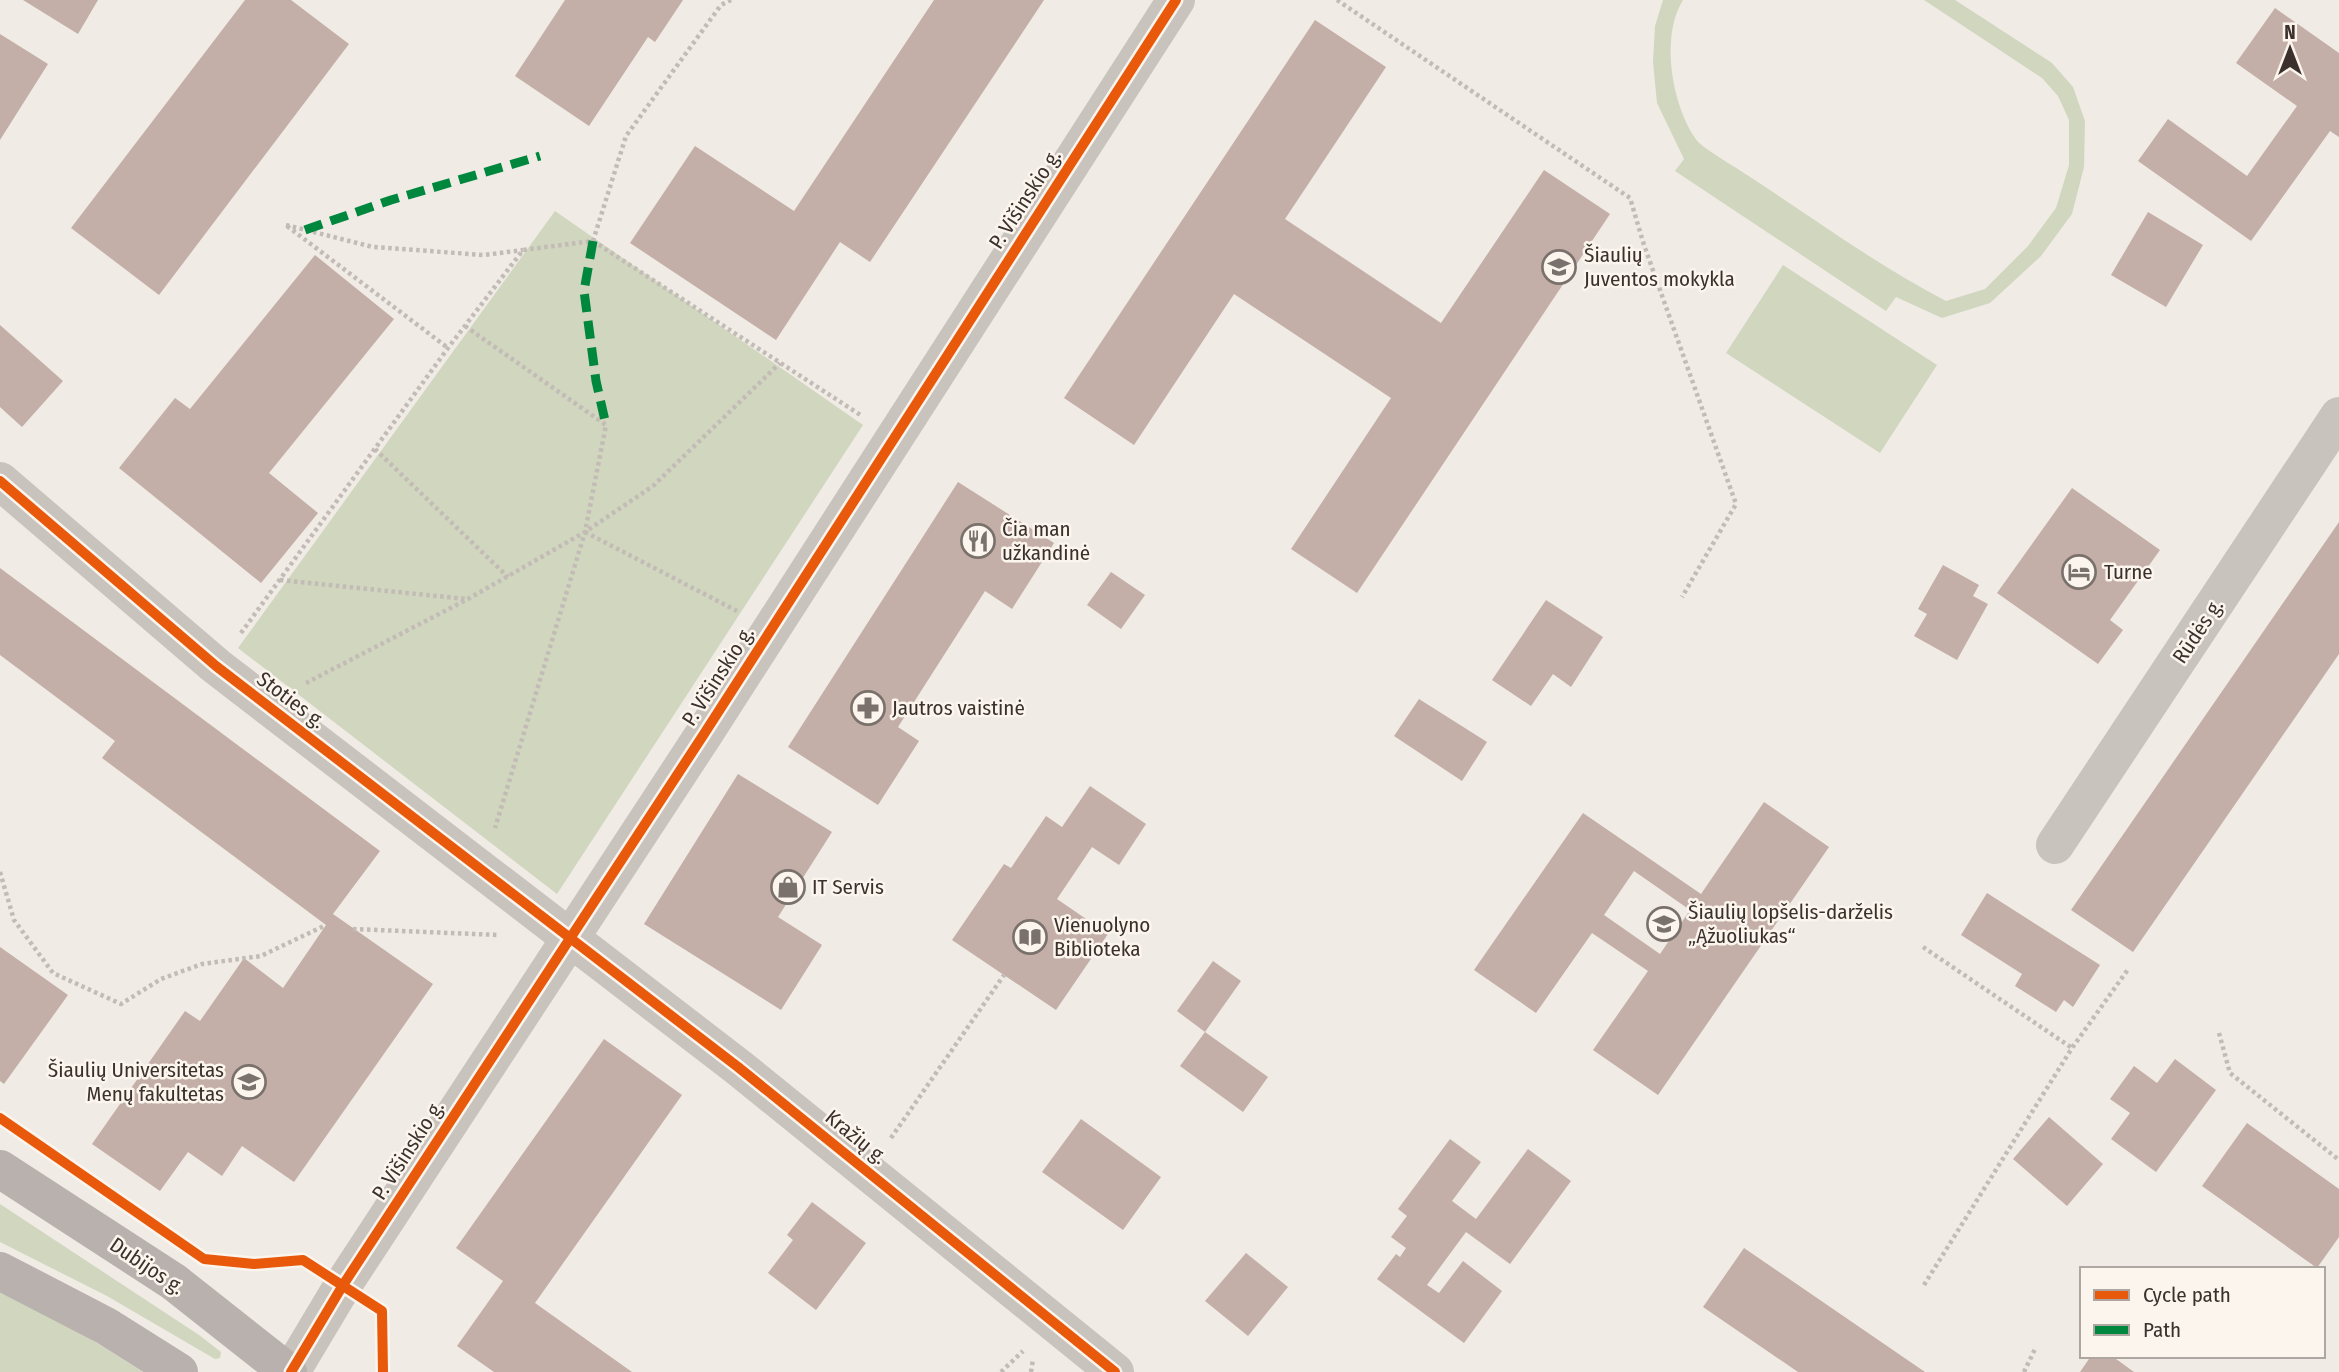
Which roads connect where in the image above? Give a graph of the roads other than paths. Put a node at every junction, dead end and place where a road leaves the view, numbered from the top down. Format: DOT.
graph roads {
  1 [pos="1176,0"];
  2 [pos="2339,416"];
  3 [pos="0,481"];
  4 [pos="2055,845"];
  5 [pos="570,937"];
  6 [pos="0,1169"];
  7 [pos="0,1271"];
  8 [pos="178,1372"];
  9 [pos="290,1372"];
  10 [pos="1115,1372"];
  1 -- 5 [label="street, P. Višinskio g."];
  2 -- 4 [label="street, Rūdės g."];
  3 -- 5 [label="street, Stoties g."];
  5 -- 9 [label="street, P. Višinskio g."];
  5 -- 10 [label="street, Kražių g."];
  6 -- 9 [label="main road, Dubijos g."];
  7 -- 8 [label="main road"];
}
